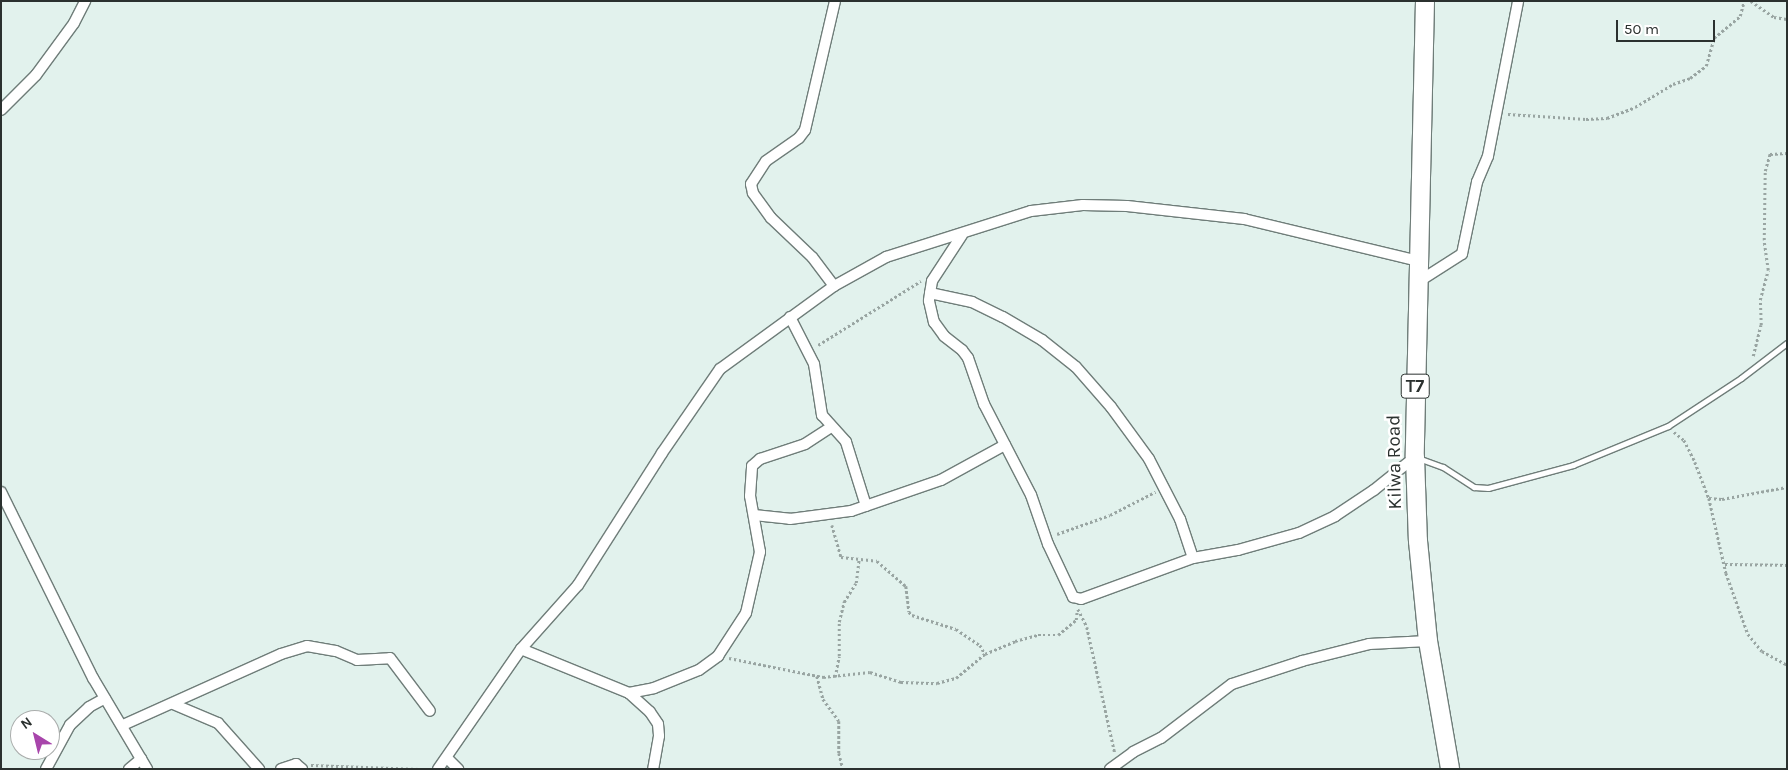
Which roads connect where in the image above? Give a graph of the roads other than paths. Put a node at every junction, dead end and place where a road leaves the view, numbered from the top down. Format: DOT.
graph roads {
  1 [pos="85,1"];
  2 [pos="835,1"];
  3 [pos="1425,1"];
  4 [pos="1518,1"];
  5 [pos="1,110"];
  6 [pos="962,236"];
  7 [pos="1419,261"];
  8 [pos="1418,282"];
  9 [pos="834,286"];
  10 [pos="930,293"];
  11 [pos="790,318"];
  12 [pos="1787,343"];
  13 [pos="831,427"];
  14 [pos="1005,445"];
  15 [pos="1415,457"];
  16 [pos="1,492"];
  17 [pos="866,506"];
  18 [pos="754,515"];
  19 [pos="1193,558"];
  20 [pos="1428,641"];
  21 [pos="521,649"];
  22 [pos="629,693"];
  23 [pos="105,698"];
  24 [pos="173,704"];
  25 [pos="430,711"];
  26 [pos="122,725"];
  27 [pos="447,758"];
  28 [pos="141,759"];
  29 [pos="1114,765"];
  30 [pos="301,767"];
  31 [pos="46,769"];
  32 [pos="128,769"];
  33 [pos="147,769"];
  34 [pos="259,769"];
  35 [pos="281,769"];
  36 [pos="438,769"];
  37 [pos="458,769"];
  38 [pos="653,769"];
  39 [pos="1450,769"];
  1 -- 5 [label="street"];
  2 -- 9 [label="street"];
  3 -- 7 [label="highway, Kilwa Road / T7"];
  4 -- 8 [label="street"];
  6 -- 7 [label="street"];
  6 -- 9 [label="street"];
  6 -- 10 [label="street"];
  7 -- 8 [label="highway, Kilwa Road / T7"];
  8 -- 15 [label="highway, Kilwa Road / T7"];
  9 -- 11 [label="street"];
  10 -- 14 [label="street"];
  10 -- 19 [label="street"];
  11 -- 13 [label="street"];
  11 -- 21 [label="street"];
  12 -- 15 [label="lane"];
  13 -- 17 [label="street"];
  13 -- 18 [label="street"];
  14 -- 17 [label="street"];
  14 -- 19 [label="street"];
  15 -- 19 [label="street"];
  15 -- 20 [label="highway, Kilwa Road / T7"];
  16 -- 23 [label="street"];
  17 -- 18 [label="street"];
  18 -- 22 [label="street"];
  20 -- 29 [label="street"];
  20 -- 39 [label="highway, Kilwa Road / T7"];
  21 -- 22 [label="street"];
  21 -- 27 [label="street"];
  22 -- 38 [label="street"];
  23 -- 26 [label="street"];
  23 -- 31 [label="street"];
  24 -- 25 [label="street"];
  24 -- 26 [label="street"];
  24 -- 34 [label="street"];
  26 -- 28 [label="street"];
  27 -- 36 [label="street"];
  27 -- 37 [label="street"];
  28 -- 32 [label="street"];
  28 -- 33 [label="street"];
  30 -- 35 [label="street"];
}
